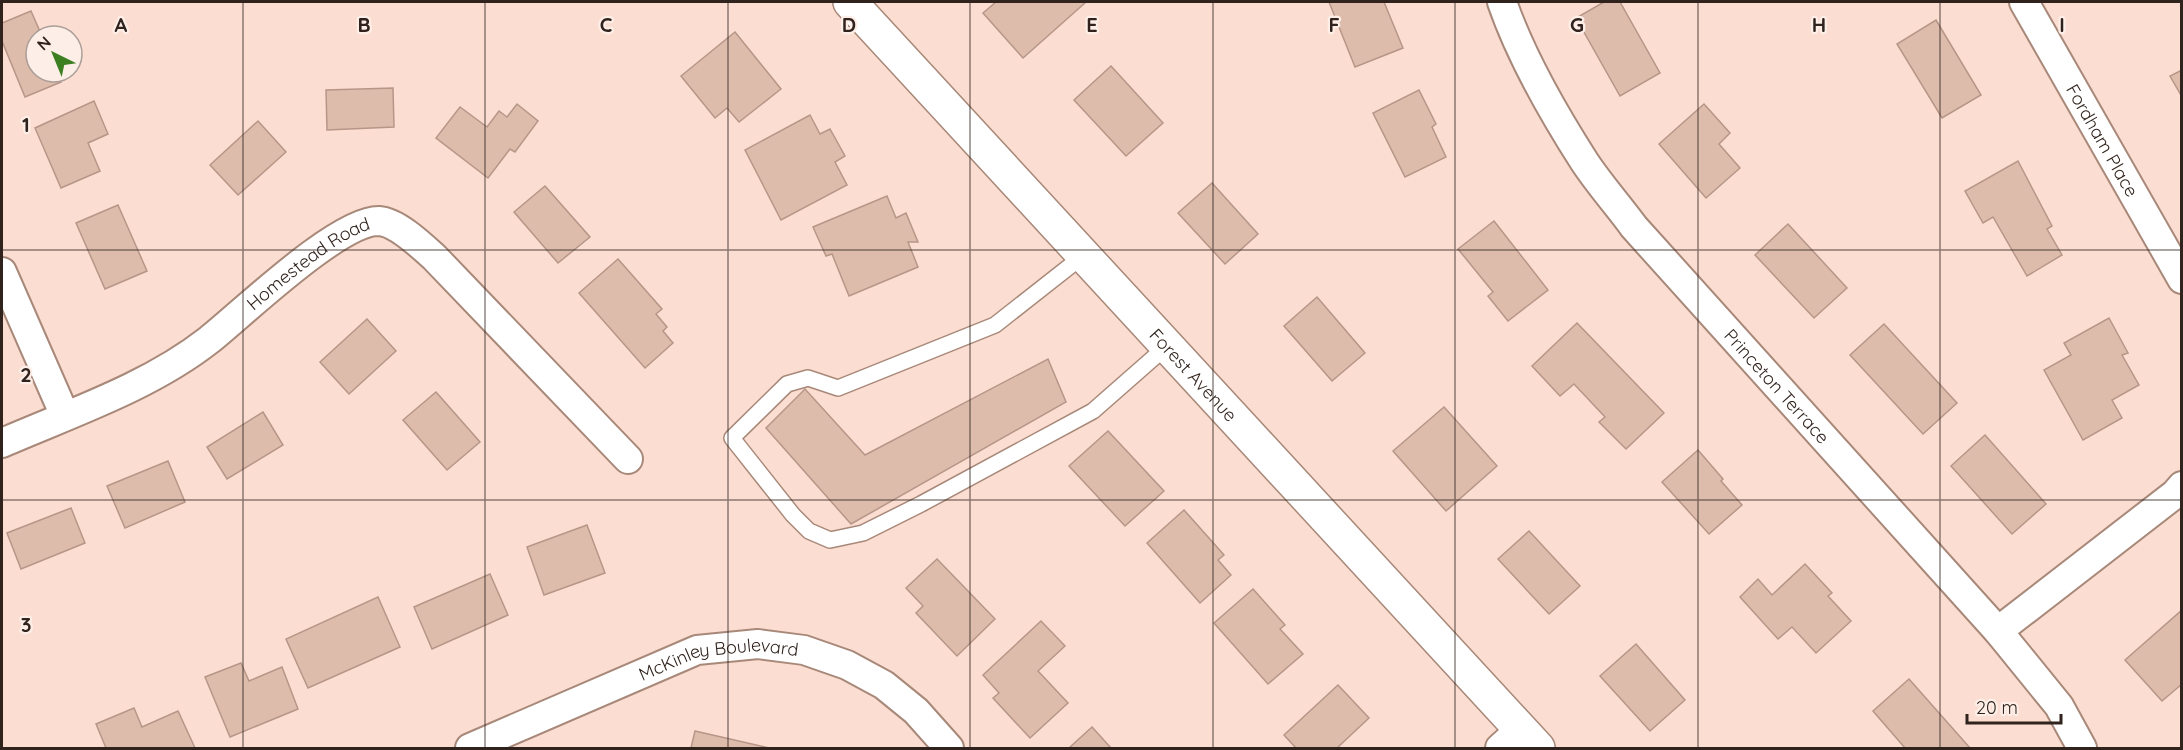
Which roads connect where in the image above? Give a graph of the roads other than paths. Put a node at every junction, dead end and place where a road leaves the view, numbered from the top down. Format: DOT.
graph roads {
  1 [pos="850,2"];
  2 [pos="1502,2"];
  3 [pos="2024,2"];
  4 [pos="1084,255"];
  5 [pos="2,273"];
  6 [pos="2181,279"];
  7 [pos="1167,346"];
  8 [pos="65,416"];
  9 [pos="2,443"];
  10 [pos="628,459"];
  11 [pos="2181,486"];
  12 [pos="1998,631"];
  13 [pos="1519,742"];
  14 [pos="470,748"];
  15 [pos="950,748"];
  16 [pos="2082,748"];
  1 -- 4 [label="main road, Forest Avenue"];
  2 -- 12 [label="street, Princeton Terrace"];
  3 -- 6 [label="street, Fordham Place"];
  4 -- 7 [label="main road, Forest Avenue"];
  4 -- 7 [label="lane"];
  5 -- 8 [label="street"];
  7 -- 13 [label="main road, Forest Avenue"];
  8 -- 9 [label="street, Homestead Road"];
  8 -- 10 [label="street, Homestead Road"];
  11 -- 12 [label="street"];
  12 -- 16 [label="street, Princeton Terrace"];
  14 -- 15 [label="street, McKinley Boulevard"];
}
